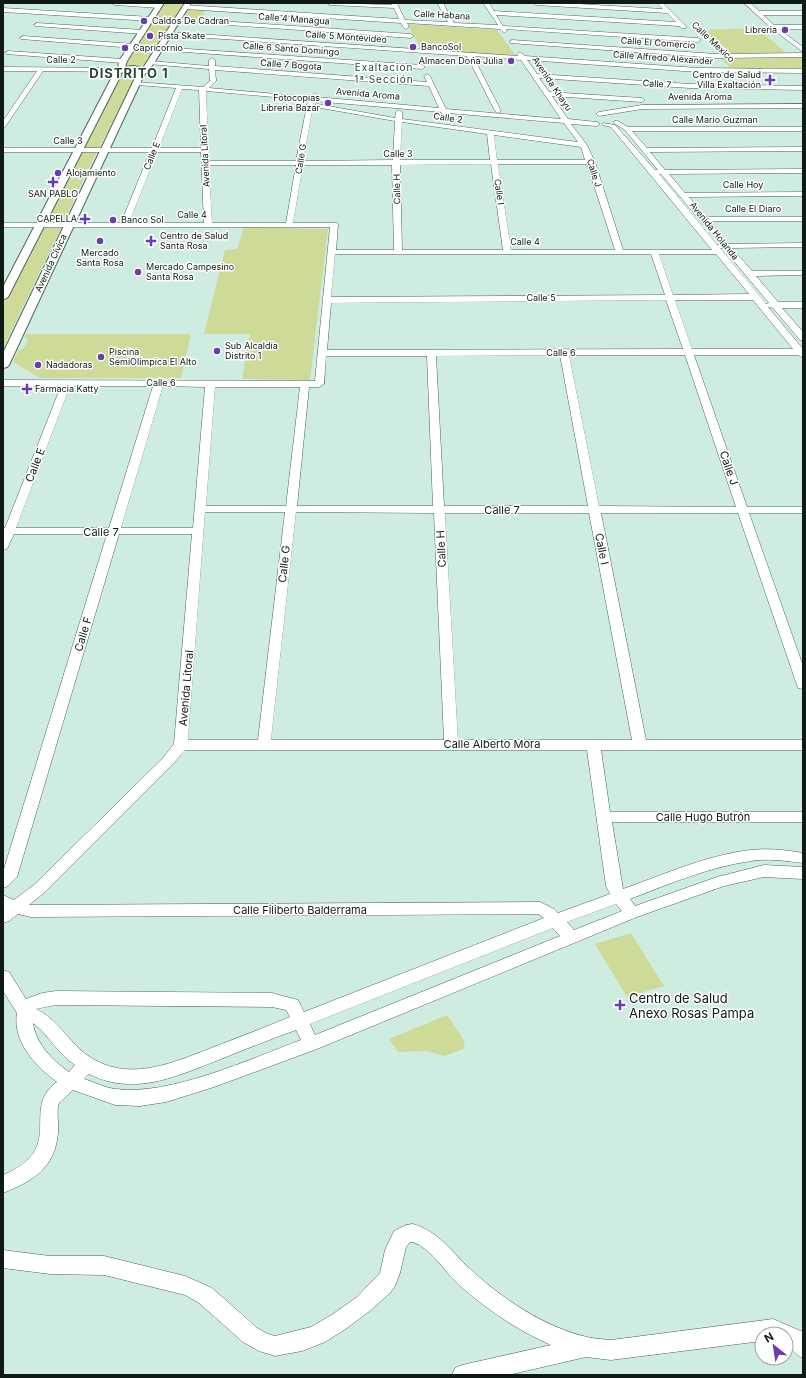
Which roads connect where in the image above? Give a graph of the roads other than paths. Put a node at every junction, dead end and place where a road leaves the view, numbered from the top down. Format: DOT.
graph roads {
  1 [pos="115,3"];
  2 [pos="330,3"];
  3 [pos="440,3"];
  4 [pos="486,3"];
  5 [pos="536,3"];
  6 [pos="660,3"];
  7 [pos="747,3"];
  8 [pos="160,4"];
  9 [pos="187,5"];
  10 [pos="395,5"];
  11 [pos="208,6"];
  12 [pos="65,8"];
  13 [pos="3,10"];
  14 [pos="667,11"];
  15 [pos="493,13"];
  16 [pos="758,13"];
  17 [pos="803,13"];
  18 [pos="151,19"];
  19 [pos="176,20"];
  20 [pos="48,22"];
  21 [pos="403,22"];
  22 [pos="208,23"];
  23 [pos="452,24"];
  24 [pos="681,24"];
  25 [pos="501,27"];
  26 [pos="773,27"];
  27 [pos="803,27"];
  28 [pos="687,30"];
  29 [pos="30,32"];
  30 [pos="143,32"];
  31 [pos="168,34"];
  32 [pos="692,35"];
  33 [pos="210,37"];
  34 [pos="791,41"];
  35 [pos="803,41"];
  36 [pos="512,42"];
  37 [pos="18,43"];
  38 [pos="28,44"];
  39 [pos="703,44"];
  40 [pos="134,46"];
  41 [pos="13,48"];
  42 [pos="23,49"];
  43 [pos="159,49"];
  44 [pos="803,50"];
  45 [pos="416,51"];
  46 [pos="8,52"];
  47 [pos="212,52"];
  48 [pos="18,53"];
  49 [pos="469,54"];
  50 [pos="803,55"];
  51 [pos="716,56"];
  52 [pos="3,57"];
  53 [pos="523,58"];
  54 [pos="123,61"];
  55 [pos="7,63"];
  56 [pos="150,63"];
  57 [pos="213,68"];
  58 [pos="3,69"];
  59 [pos="41,69"];
  60 [pos="84,69"];
  61 [pos="803,71"];
  62 [pos="119,72"];
  63 [pos="735,75"];
  64 [pos="536,76"];
  65 [pos="140,77"];
  66 [pos="430,84"];
  67 [pos="180,86"];
  68 [pos="206,87"];
  69 [pos="803,88"];
  70 [pos="751,90"];
  71 [pos="548,94"];
  72 [pos="312,100"];
  73 [pos="399,104"];
  74 [pos="697,106"];
  75 [pos="767,106"];
  76 [pos="803,106"];
  77 [pos="443,108"];
  78 [pos="803,110"];
  79 [pos="498,111"];
  80 [pos="599,114"];
  81 [pos="580,116"];
  82 [pos="564,118"];
  83 [pos="398,120"];
  84 [pos="616,122"];
  85 [pos="601,124"];
  86 [pos="508,125"];
  87 [pos="3,126"];
  88 [pos="450,127"];
  89 [pos="626,128"];
  90 [pos="803,129"];
  91 [pos="490,133"];
  92 [pos="584,145"];
  93 [pos="803,149"];
  94 [pos="3,150"];
  95 [pos="78,150"];
  96 [pos="104,150"];
  97 [pos="154,150"];
  98 [pos="205,150"];
  99 [pos="645,150"];
  100 [pos="591,162"];
  101 [pos="206,163"];
  102 [pos="301,163"];
  103 [pos="396,163"];
  104 [pos="494,163"];
  105 [pos="662,171"];
  106 [pos="803,171"];
  107 [pos="652,172"];
  108 [pos="803,194"];
  109 [pos="684,195"];
  110 [pos="704,219"];
  111 [pos="803,219"];
  112 [pos="3,225"];
  113 [pos="40,225"];
  114 [pos="69,225"];
  115 [pos="124,225"];
  116 [pos="208,225"];
  117 [pos="289,225"];
  118 [pos="803,245"];
  119 [pos="726,246"];
  120 [pos="716,249"];
  121 [pos="331,252"];
  122 [pos="398,252"];
  123 [pos="507,252"];
  124 [pos="620,252"];
  125 [pos="654,252"];
  126 [pos="750,274"];
  127 [pos="803,274"];
  128 [pos="3,297"];
  129 [pos="755,297"];
  130 [pos="670,298"];
  131 [pos="327,300"];
  132 [pos="803,304"];
  133 [pos="762,305"];
  134 [pos="774,305"];
  135 [pos="803,337"];
  136 [pos="689,352"];
  137 [pos="431,353"];
  138 [pos="564,353"];
  139 [pos="322,354"];
  140 [pos="802,354"];
  141 [pos="3,365"];
  142 [pos="67,382"];
  143 [pos="3,383"];
  144 [pos="159,383"];
  145 [pos="210,383"];
  146 [pos="305,384"];
  147 [pos="200,509"];
  148 [pos="290,509"];
  149 [pos="439,510"];
  150 [pos="594,510"];
  151 [pos="743,510"];
  152 [pos="803,510"];
  153 [pos="6,531"];
  154 [pos="198,531"];
  155 [pos="114,532"];
  156 [pos="3,548"];
  157 [pos="803,685"];
  158 [pos="264,744"];
  159 [pos="451,744"];
  160 [pos="181,745"];
  161 [pos="593,745"];
  162 [pos="640,745"];
  163 [pos="803,745"];
  164 [pos="803,817"];
  165 [pos="604,818"];
  166 [pos="803,858"];
  167 [pos="803,873"];
  168 [pos="3,882"];
  169 [pos="619,896"];
  170 [pos="9,904"];
  171 [pos="632,913"];
  172 [pos="3,917"];
  173 [pos="556,920"];
  174 [pos="572,938"];
  175 [pos="3,977"];
  176 [pos="24,1010"];
  177 [pos="299,1021"];
  178 [pos="311,1044"];
  179 [pos="86,1065"];
  180 [pos="70,1082"];
  181 [pos="3,1184"];
  182 [pos="3,1259"];
  183 [pos="586,1347"];
  184 [pos="803,1348"];
  185 [pos="462,1375"];
  1 -- 8 [label="street"];
  2 -- 10 [label="street"];
  3 -- 23 [label="street"];
  4 -- 15 [label="street, Avenida Khayu"];
  5 -- 14 [label="street"];
  6 -- 14 [label="street, Calle Mexico"];
  7 -- 16 [label="street"];
  8 -- 18 [label="main road"];
  9 -- 11 [label="street, Calle Habana"];
  9 -- 19 [label="main road, Avenida Cívica"];
  10 -- 21 [label="street"];
  11 -- 21 [label="street, Calle Habana"];
  11 -- 22 [label="street"];
  12 -- 20 [label="street"];
  13 -- 20 [label="street"];
  14 -- 24 [label="street, Calle Mexico"];
  15 -- 24 [label="street"];
  15 -- 25 [label="street, Avenida Khayu"];
  16 -- 17 [label="street"];
  16 -- 26 [label="street"];
  18 -- 20 [label="street"];
  18 -- 30 [label="main road"];
  19 -- 22 [label="street, Calle 4 Managua"];
  19 -- 31 [label="main road, Avenida Cívica"];
  20 -- 29 [label="street"];
  20 -- 29 [label="street"];
  20 -- 29 [label="street"];
  20 -- 30 [label="street"];
  20 -- 38 [label="street"];
  20 -- 40 [label="street"];
  21 -- 23 [label="street, Calle Habana"];
  21 -- 45 [label="street"];
  22 -- 33 [label="street"];
  22 -- 45 [label="street, Calle 4 Managua"];
  23 -- 25 [label="street, Calle Habana"];
  24 -- 28 [label="street, Calle Mexico"];
  25 -- 36 [label="street, Avenida Khayu"];
  25 -- 39 [label="street, Calle Habana"];
  26 -- 27 [label="street"];
  26 -- 34 [label="street"];
  29 -- 37 [label="street"];
  30 -- 40 [label="main road"];
  31 -- 33 [label="street, Calle 5 Montevideo"];
  31 -- 43 [label="main road, Avenida Cívica"];
  32 -- 39 [label="street, Calle Mexico"];
  33 -- 45 [label="street, Calle 5 Montevideo"];
  33 -- 47 [label="street"];
  34 -- 35 [label="street"];
  34 -- 44 [label="street"];
  36 -- 51 [label="street, Calle El Comercio"];
  36 -- 53 [label="street, Avenida Khayu"];
  39 -- 51 [label="street, Calle Mexico"];
  40 -- 54 [label="main road"];
  41 -- 46 [label="street"];
  42 -- 48 [label="street"];
  43 -- 47 [label="street, Calle 6 Santo Domingo"];
  43 -- 56 [label="main road, Avenida Cívica"];
  45 -- 47 [label="street, Calle 6 Santo Domingo"];
  45 -- 49 [label="street, Calle 5 Montevideo"];
  45 -- 66 [label="street"];
  46 -- 48 [label="street"];
  46 -- 52 [label="street"];
  47 -- 57 [label="street"];
  48 -- 54 [label="street"];
  48 -- 55 [label="street"];
  49 -- 53 [label="street, Calle 5 Montevideo"];
  49 -- 79 [label="street"];
  50 -- 51 [label="street, Calle El Comercio"];
  51 -- 63 [label="street, Calle Mexico"];
  53 -- 63 [label="street, Calle Alfredo Alexander"];
  53 -- 64 [label="street, Avenida Khayu"];
  54 -- 62 [label="main road"];
  55 -- 60 [label="street"];
  56 -- 57 [label="street, Calle 7 Bogota"];
  56 -- 65 [label="main road, Avenida Cívica"];
  57 -- 66 [label="street, Calle 7 Bogota"];
  57 -- 68 [label="street, Avenida Litoral"];
  58 -- 59 [label="street, Calle 2"];
  59 -- 60 [label="street, Calle 2"];
  59 -- 87 [label="street"];
  60 -- 62 [label="street, Calle 2"];
  61 -- 63 [label="street, Calle Alfredo Alexander"];
  62 -- 65 [label="main road"];
  62 -- 95 [label="main road"];
  63 -- 70 [label="street, Calle Mexico"];
  64 -- 70 [label="street, Calle 7"];
  64 -- 71 [label="street, Avenida Khayu"];
  65 -- 67 [label="street, Avenida Aroma"];
  65 -- 68 [label="street, Avenida Aroma"];
  65 -- 96 [label="main road, Avenida Cívica"];
  66 -- 77 [label="street"];
  67 -- 68 [label="street, Avenida Aroma"];
  67 -- 97 [label="street, Calle E"];
  68 -- 72 [label="street, Avenida Aroma"];
  68 -- 98 [label="street, Avenida Litoral"];
  69 -- 70 [label="street, Calle 7"];
  71 -- 74 [label="street, Calle 7"];
  71 -- 82 [label="street, Avenida Khayu"];
  72 -- 73 [label="street, Avenida Aroma"];
  72 -- 83 [label="street, Calle 2"];
  72 -- 102 [label="street, Calle G"];
  73 -- 77 [label="street, Avenida Aroma"];
  73 -- 83 [label="street, Calle H"];
  74 -- 75 [label="street, Avenida Aroma"];
  74 -- 80 [label="street, Avenida Aroma"];
  75 -- 76 [label="street, Avenida Aroma"];
  75 -- 78 [label="street, Avenida Aroma"];
  75 -- 84 [label="street, Avenida Aroma"];
  77 -- 79 [label="street, Avenida Aroma"];
  77 -- 86 [label="street, Avenida Aroma"];
  77 -- 88 [label="street"];
  79 -- 82 [label="street, Avenida Aroma"];
  80 -- 84 [label="street"];
  80 -- 85 [label="street"];
  81 -- 82 [label="street, Avenida Aroma"];
  82 -- 85 [label="street, Avenida Aroma"];
  82 -- 86 [label="street, Avenida Aroma"];
  82 -- 92 [label="street, Calle J"];
  83 -- 88 [label="street, Calle 2"];
  83 -- 103 [label="street, Calle H"];
  84 -- 85 [label="street, Avenida Holanda"];
  84 -- 89 [label="street, Avenida Holanda"];
  84 -- 107 [label="street, Avenida Holanda"];
  86 -- 91 [label="street, Calle 2"];
  86 -- 92 [label="street, Calle 2"];
  88 -- 91 [label="street, Calle 2"];
  89 -- 90 [label="street, Calle Mario Guzman"];
  89 -- 99 [label="street, Avenida Holanda"];
  91 -- 104 [label="street, Calle I"];
  92 -- 100 [label="street, Calle J"];
  93 -- 99 [label="street"];
  94 -- 95 [label="street, Calle 3"];
  95 -- 96 [label="street, Calle 3"];
  95 -- 113 [label="main road"];
  96 -- 97 [label="street, Calle 3"];
  96 -- 114 [label="main road, Avenida Cívica"];
  97 -- 98 [label="street, Calle 3"];
  97 -- 115 [label="street, Calle E"];
  98 -- 101 [label="street, Avenida Litoral"];
  99 -- 105 [label="street, Avenida Holanda"];
  100 -- 104 [label="street, Calle 3"];
  100 -- 124 [label="street, Calle J"];
  101 -- 102 [label="street, Calle 3"];
  101 -- 116 [label="street, Avenida Litoral"];
  102 -- 103 [label="street, Calle 3"];
  102 -- 117 [label="street, Calle G"];
  103 -- 104 [label="street, Calle 3"];
  103 -- 122 [label="street, Calle H"];
  104 -- 123 [label="street, Calle I"];
  105 -- 106 [label="street"];
  105 -- 107 [label="street"];
  105 -- 109 [label="street, Avenida Holanda"];
  107 -- 120 [label="street, Avenida Holanda"];
  108 -- 109 [label="street, Calle Hoy"];
  109 -- 110 [label="street, Avenida Holanda"];
  110 -- 111 [label="street, Calle El Diaro"];
  110 -- 119 [label="street, Avenida Holanda"];
  112 -- 113 [label="street, Calle 4"];
  113 -- 114 [label="street, Calle 4"];
  113 -- 128 [label="main road"];
  114 -- 115 [label="street, Calle 4"];
  114 -- 141 [label="main road, Avenida Cívica"];
  115 -- 116 [label="street, Calle 4"];
  116 -- 117 [label="street, Calle 4"];
  117 -- 121 [label="street, Calle 4"];
  118 -- 119 [label="street, Calle 4"];
  119 -- 120 [label="street, Calle 4"];
  119 -- 126 [label="street, Avenida Holanda"];
  120 -- 125 [label="street, Calle 4"];
  120 -- 129 [label="street, Avenida Holanda"];
  121 -- 122 [label="street, Calle 4"];
  121 -- 131 [label="street"];
  122 -- 123 [label="street, Calle 4"];
  123 -- 124 [label="street, Calle 4"];
  124 -- 125 [label="street, Calle 4"];
  125 -- 130 [label="street, Calle J"];
  126 -- 127 [label="street"];
  126 -- 134 [label="street, Avenida Holanda"];
  129 -- 130 [label="street, Calle 5"];
  129 -- 133 [label="street, Avenida Holanda"];
  130 -- 131 [label="street, Calle 5"];
  130 -- 136 [label="street, Calle J"];
  131 -- 139 [label="street"];
  132 -- 134 [label="street"];
  133 -- 134 [label="street"];
  133 -- 140 [label="street, Avenida Holanda"];
  134 -- 135 [label="street, Avenida Holanda"];
  136 -- 138 [label="street, Calle 6"];
  136 -- 140 [label="street, Calle 6"];
  136 -- 151 [label="street, Calle J"];
  137 -- 138 [label="street, Calle 6"];
  137 -- 139 [label="street, Calle 6"];
  137 -- 149 [label="street, Calle H"];
  138 -- 150 [label="street, Calle I"];
  139 -- 146 [label="street, Calle 6"];
  142 -- 143 [label="street, Calle 6"];
  142 -- 144 [label="street, Calle 6"];
  142 -- 153 [label="street, Calle E"];
  144 -- 145 [label="street, Calle 6"];
  144 -- 155 [label="street, Calle F"];
  145 -- 146 [label="street, Calle 6"];
  145 -- 147 [label="street, Avenida Litoral"];
  146 -- 148 [label="street, Calle G"];
  147 -- 148 [label="street, Calle 7"];
  147 -- 154 [label="street, Avenida Litoral"];
  148 -- 149 [label="street, Calle 7"];
  148 -- 158 [label="street, Calle G"];
  149 -- 150 [label="street, Calle 7"];
  149 -- 159 [label="street, Calle H"];
  150 -- 151 [label="street, Calle 7"];
  150 -- 162 [label="street, Calle I"];
  151 -- 152 [label="street, Calle 7"];
  151 -- 157 [label="street, Calle J"];
  153 -- 155 [label="street, Calle 7"];
  153 -- 156 [label="street, Calle E"];
  154 -- 155 [label="street, Calle 7"];
  154 -- 160 [label="street, Avenida Litoral"];
  155 -- 168 [label="street, Calle F"];
  158 -- 159 [label="street, Calle Alberto Mora"];
  158 -- 160 [label="street, Calle Alberto Mora"];
  159 -- 161 [label="street, Calle Alberto Mora"];
  160 -- 170 [label="street"];
  161 -- 162 [label="street, Calle Alberto Mora"];
  161 -- 165 [label="street"];
  162 -- 163 [label="street, Calle Alberto Mora"];
  164 -- 165 [label="street, Calle Hugo Butrón"];
  165 -- 169 [label="street"];
  166 -- 169 [label="street"];
  167 -- 171 [label="street"];
  169 -- 171 [label="street"];
  169 -- 173 [label="street"];
  170 -- 172 [label="street"];
  170 -- 173 [label="street, Calle Filiberto Balderrama"];
  171 -- 174 [label="street"];
  173 -- 174 [label="street, Calle Filiberto Balderrama"];
  173 -- 177 [label="street"];
  174 -- 178 [label="street"];
  175 -- 176 [label="street"];
  176 -- 177 [label="street"];
  176 -- 179 [label="street"];
  176 -- 180 [label="street"];
  177 -- 178 [label="street"];
  177 -- 179 [label="street"];
  178 -- 180 [label="street"];
  179 -- 180 [label="street"];
  180 -- 181 [label="street"];
  182 -- 183 [label="street"];
  183 -- 184 [label="street"];
  183 -- 185 [label="street"];
}
